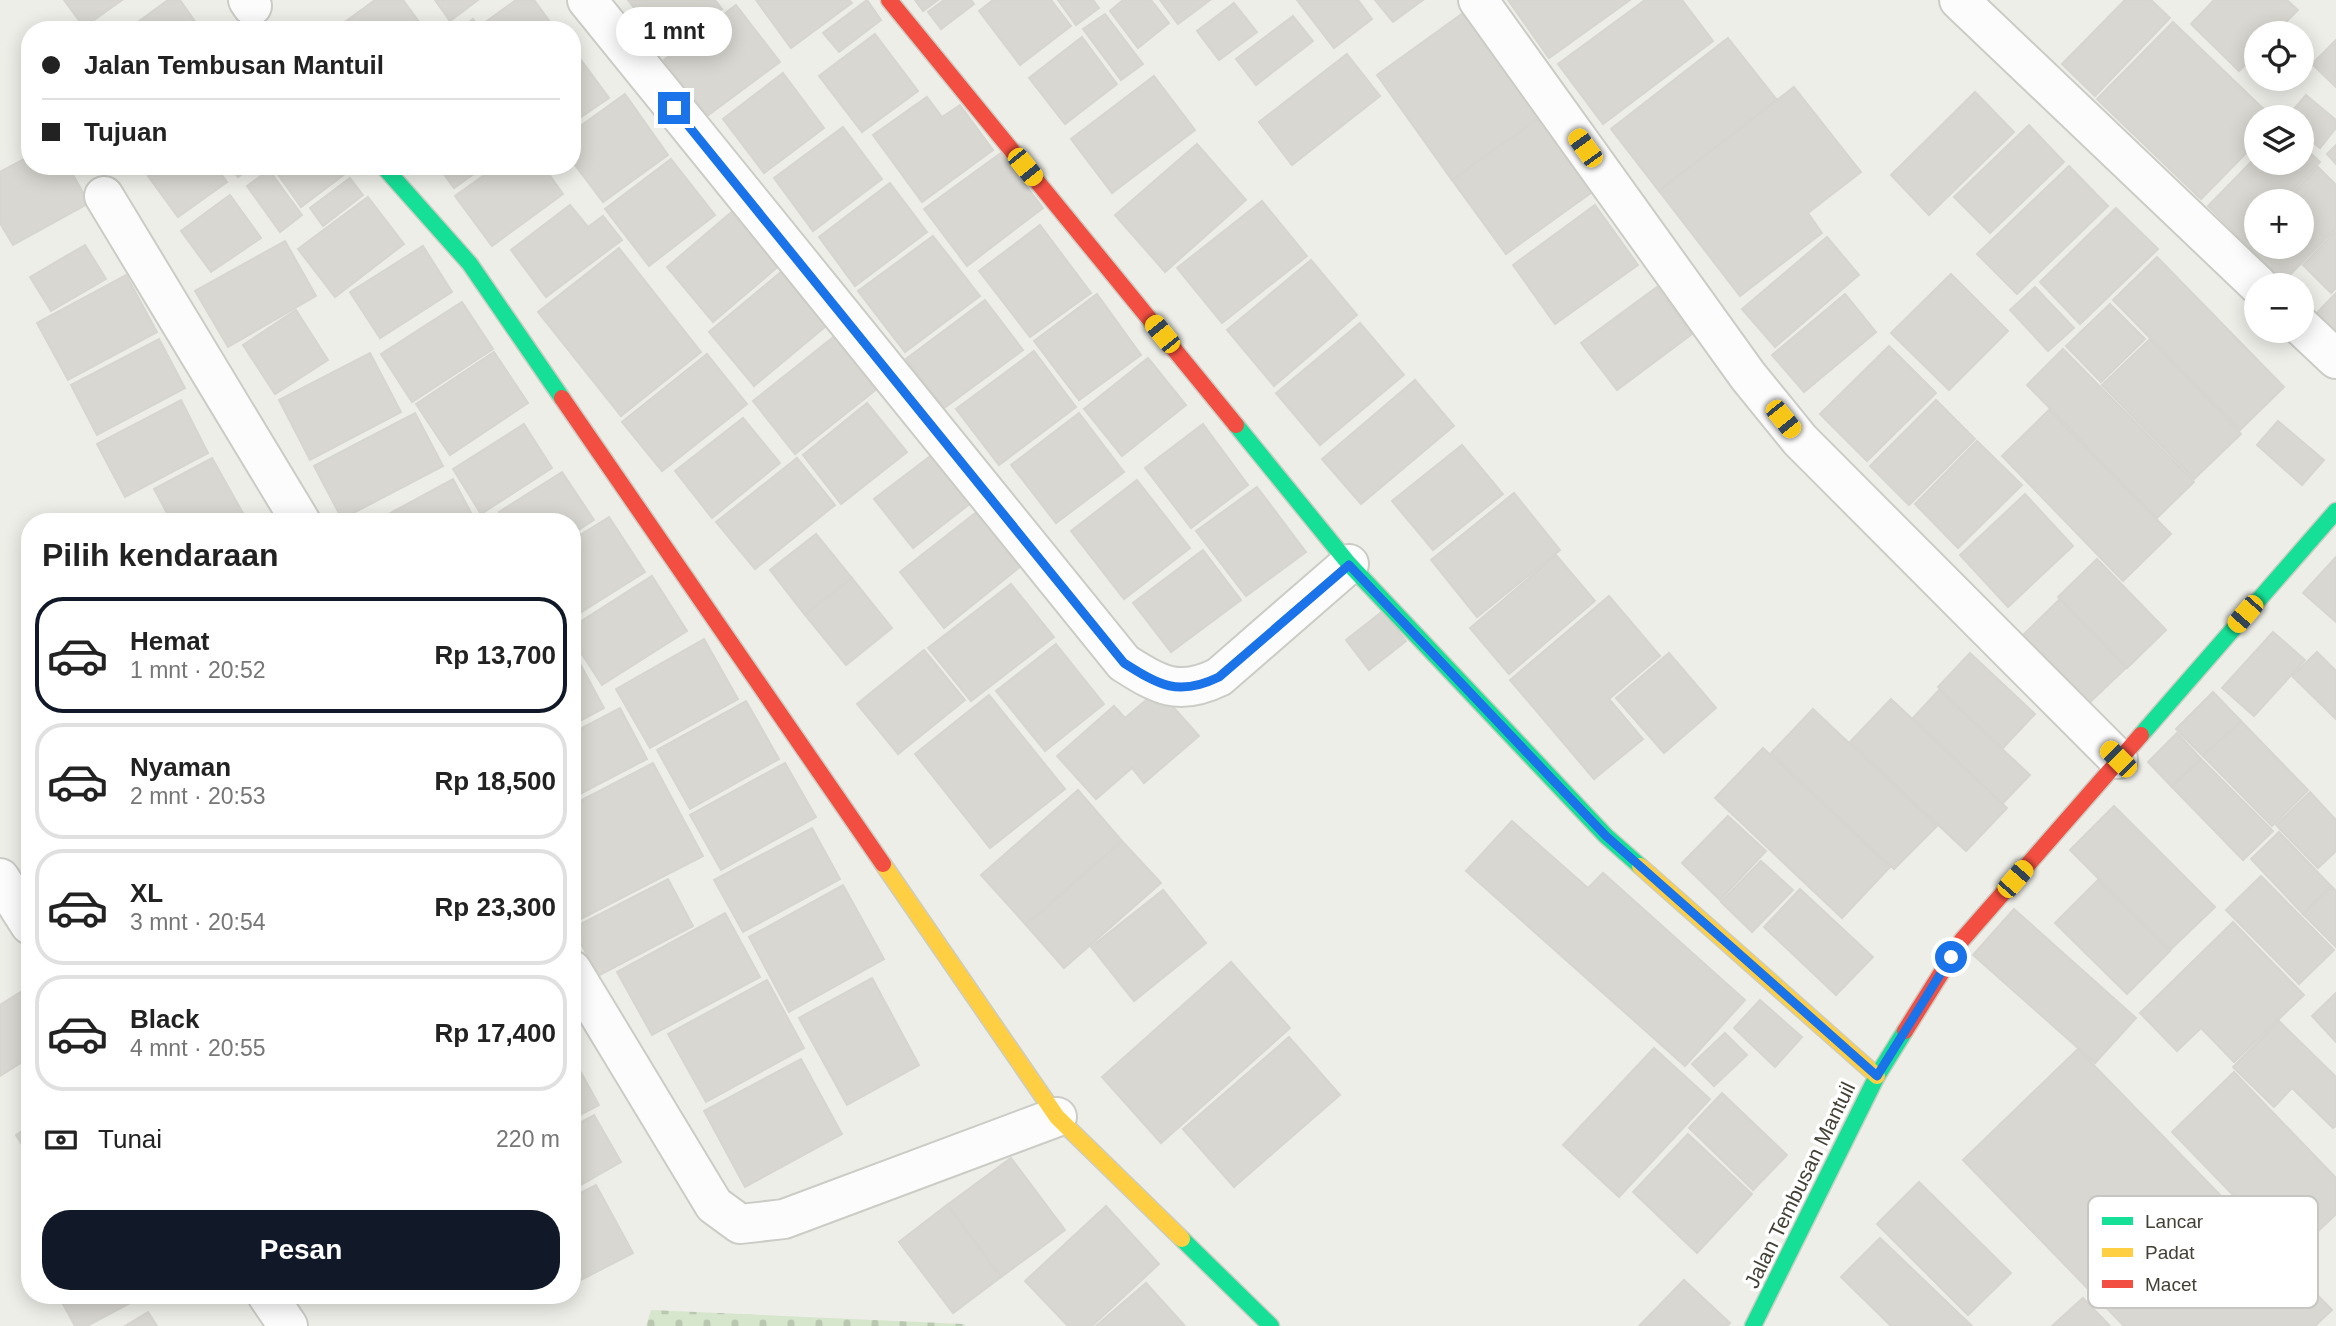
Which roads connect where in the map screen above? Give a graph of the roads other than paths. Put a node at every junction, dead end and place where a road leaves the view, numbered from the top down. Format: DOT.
graph roads {
  1 [pos="587,0"];
  2 [pos="889,0"];
  3 [pos="1478,0"];
  4 [pos="1959,0"];
  5 [pos="391,175"];
  6 [pos="104,196"];
  7 [pos="2245,273"];
  8 [pos="2314,338"];
  9 [pos="2336,359"];
  10 [pos="2336,510"];
  11 [pos="296,513"];
  12 [pos="1349,565"];
  13 [pos="2118,759"];
  14 [pos="0,878"];
  15 [pos="21,911"];
  16 [pos="581,985"];
  17 [pos="1877,1076"];
  18 [pos="1057,1117"];
  19 [pos="273,1304"];
  20 [pos="288,1326"];
  21 [pos="1271,1326"];
  22 [pos="1753,1326"];
  1 -- 12 [label="street"];
  2 -- 12 [label="street"];
  3 -- 13 [label="street"];
  4 -- 7 [label="street"];
  5 -- 18 [label="street"];
  6 -- 11 [label="street"];
  8 -- 9 [label="street"];
  10 -- 13 [label="street, Jalan Tembusan Mantuil"];
  12 -- 17 [label="street"];
  13 -- 17 [label="street, Jalan Tembusan Mantuil"];
  14 -- 15 [label="street"];
  16 -- 18 [label="street"];
  17 -- 22 [label="street, Jalan Tembusan Mantuil"];
  18 -- 21 [label="street"];
  19 -- 20 [label="street"];
}
